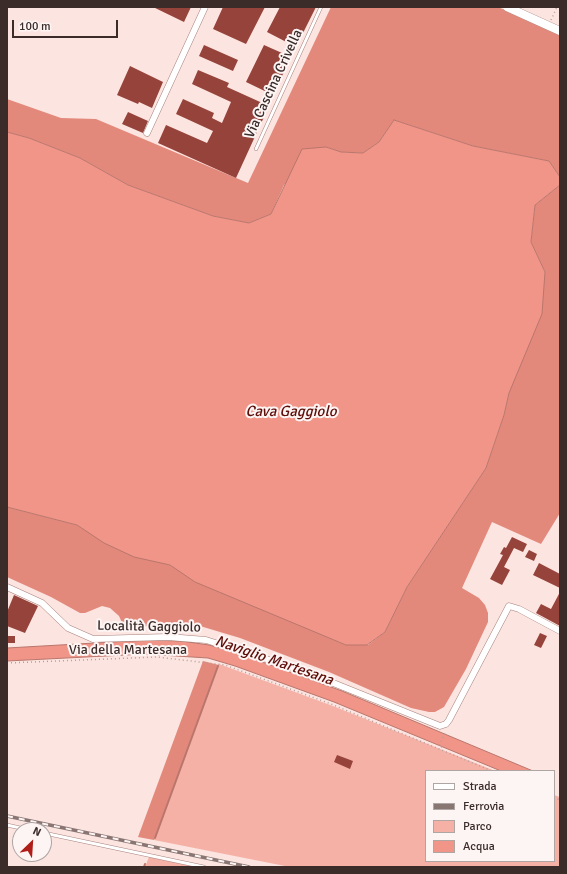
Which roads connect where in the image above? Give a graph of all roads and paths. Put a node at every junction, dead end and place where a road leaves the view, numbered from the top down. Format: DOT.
graph roads {
  1 [pos="205,7"];
  2 [pos="321,7"];
  3 [pos="507,7"];
  4 [pos="557,7"];
  5 [pos="548,26"];
  6 [pos="560,31"];
  7 [pos="147,133"];
  8 [pos="256,149"];
  9 [pos="7,587"];
  10 [pos="560,631"];
  11 [pos="7,663"];
  12 [pos="445,732"];
  13 [pos="440,746"];
  14 [pos="490,770"];
  15 [pos="52,835"];
  16 [pos="204,867"];
  1 -- 7 [label="street"];
  2 -- 8 [label="lane, Via Cascina Crivella"];
  3 -- 5 [label="street"];
  4 -- 5 [label="path"];
  5 -- 6 [label="street"];
  9 -- 10 [label="street, Località Gaggiolo"];
  11 -- 14 [label="path, Via della Martesana"];
  12 -- 13 [label="path"];
  15 -- 16 [label="lane"];
}
